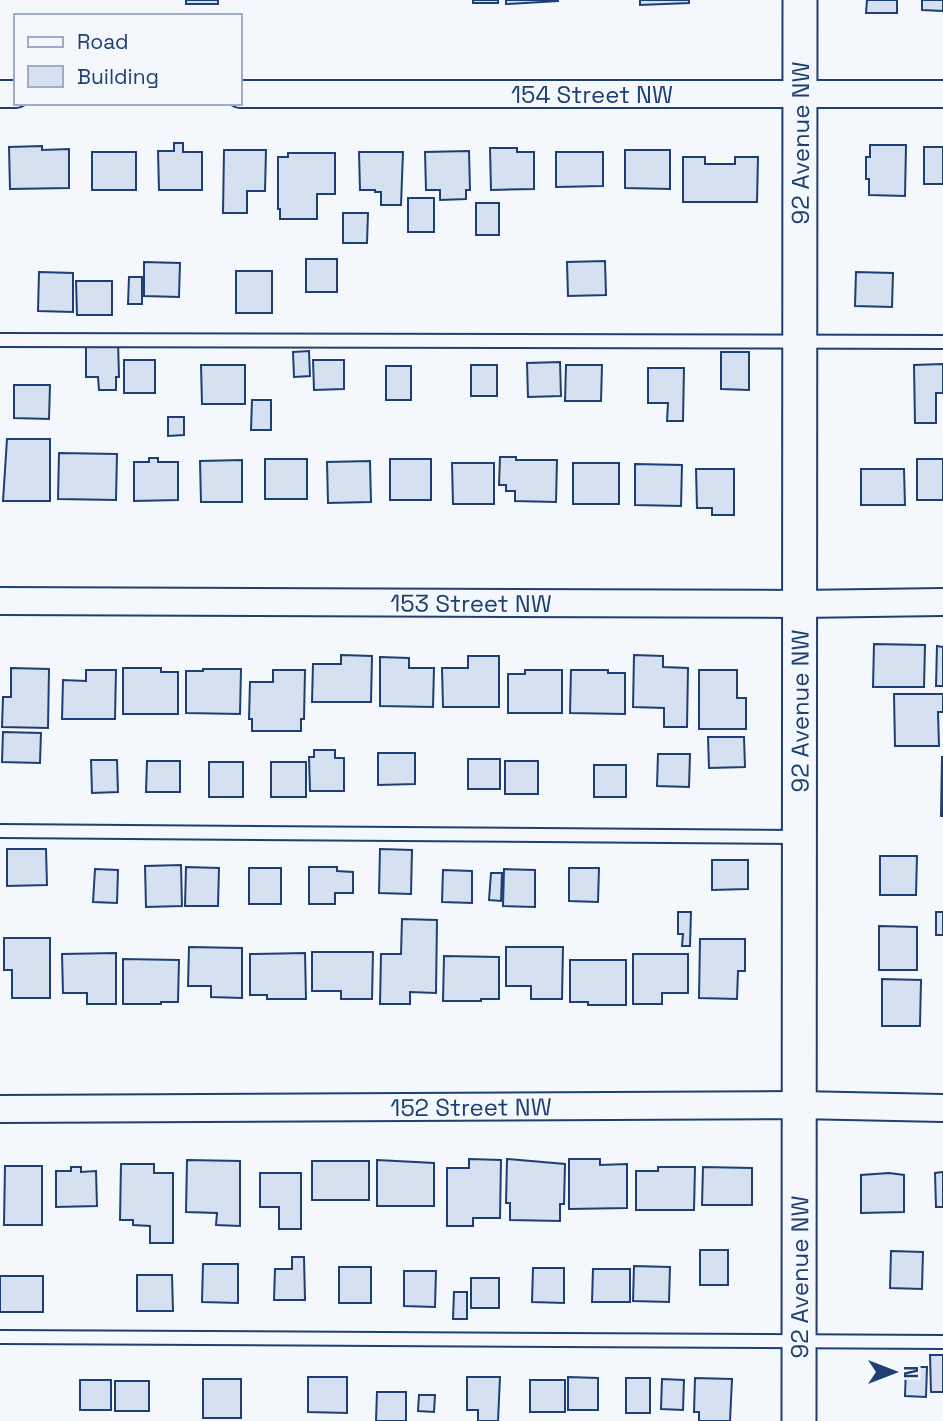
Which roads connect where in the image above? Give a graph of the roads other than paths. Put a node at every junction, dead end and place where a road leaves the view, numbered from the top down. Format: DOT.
graph roads {
  1 [pos="800,0"];
  2 [pos="242,94"];
  3 [pos="800,94"];
  4 [pos="943,94"];
  5 [pos="0,340"];
  6 [pos="801,342"];
  7 [pos="943,342"];
  8 [pos="0,601"];
  9 [pos="943,601"];
  10 [pos="799,604"];
  11 [pos="0,831"];
  12 [pos="801,837"];
  13 [pos="798,1105"];
  14 [pos="943,1108"];
  15 [pos="0,1110"];
  16 [pos="0,1337"];
  17 [pos="943,1342"];
  18 [pos="800,1343"];
  19 [pos="799,1421"];
  1 -- 3 [label="street, 92 Avenue NW"];
  2 -- 3 [label="street, 154 Street NW"];
  3 -- 4 [label="street, 154 Street NW"];
  3 -- 6 [label="street, 92 Avenue NW"];
  5 -- 6 [label="lane"];
  6 -- 7 [label="lane"];
  6 -- 10 [label="street, 92 Avenue NW"];
  8 -- 10 [label="street, 153 Street NW"];
  9 -- 10 [label="street, 153 Street NW"];
  10 -- 12 [label="street, 92 Avenue NW"];
  11 -- 12 [label="lane"];
  12 -- 13 [label="street, 92 Avenue NW"];
  13 -- 14 [label="street, 152 Street NW"];
  13 -- 15 [label="street, 152 Street NW"];
  13 -- 18 [label="street, 92 Avenue NW"];
  16 -- 18 [label="lane"];
  17 -- 18 [label="lane"];
  18 -- 19 [label="street, 92 Avenue NW"];
}
